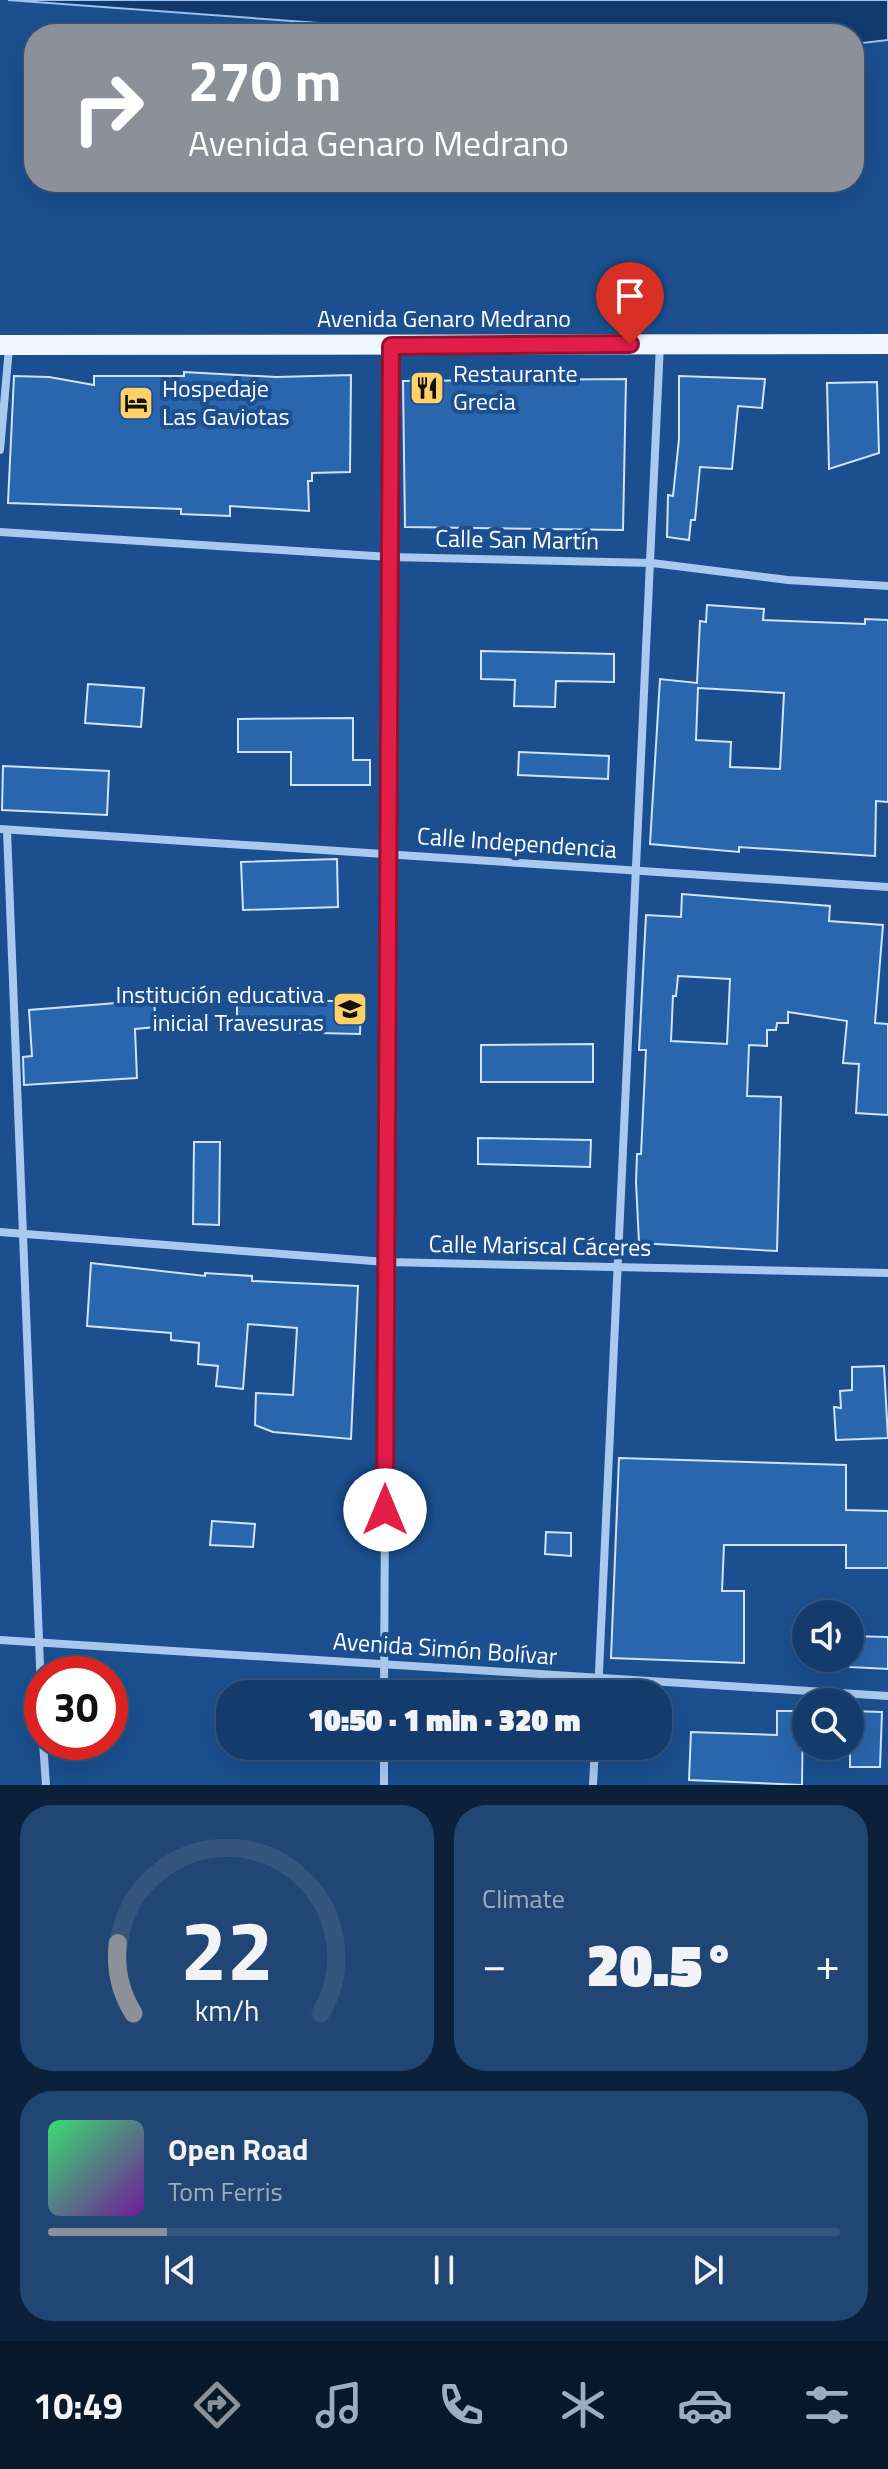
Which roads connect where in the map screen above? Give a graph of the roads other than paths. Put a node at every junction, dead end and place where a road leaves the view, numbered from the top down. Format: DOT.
graph roads {
  1 [pos="660,343"];
  2 [pos="888,344"];
  3 [pos="5,346"];
  4 [pos="391,346"];
  5 [pos="0,450"];
  6 [pos="0,532"];
  7 [pos="390,557"];
  8 [pos="652,563"];
  9 [pos="888,586"];
  10 [pos="4,830"];
  11 [pos="388,854"];
  12 [pos="637,871"];
  13 [pos="888,887"];
  14 [pos="0,1232"];
  15 [pos="21,1234"];
  16 [pos="386,1262"];
  17 [pos="618,1267"];
  18 [pos="888,1273"];
  19 [pos="0,1640"];
  20 [pos="38,1644"];
  21 [pos="39,1656"];
  22 [pos="384,1665"];
  23 [pos="598,1678"];
  24 [pos="384,1680"];
  25 [pos="888,1696"];
  26 [pos="44,1760"];
  27 [pos="384,1760"];
  28 [pos="594,1760"];
  29 [pos="46,1785"];
  30 [pos="384,1785"];
  31 [pos="593,1785"];
  1 -- 2 [label="main road, Avenida Genaro Medrano"];
  1 -- 4 [label="main road, Avenida Genaro Medrano"];
  1 -- 8 [label="street"];
  3 -- 4 [label="main road, Avenida Genaro Medrano"];
  3 -- 5 [label="street"];
  4 -- 7 [label="street"];
  6 -- 7 [label="street, Calle San Martín"];
  7 -- 8 [label="street, Calle San Martín"];
  7 -- 11 [label="street"];
  8 -- 9 [label="street, Calle San Martín"];
  8 -- 12 [label="street"];
  10 -- 11 [label="street, Calle Independencia"];
  10 -- 15 [label="street"];
  11 -- 12 [label="street, Calle Independencia"];
  11 -- 16 [label="street"];
  12 -- 13 [label="street, Calle Independencia"];
  12 -- 17 [label="street"];
  14 -- 15 [label="street, Calle Mariscal Cáceres"];
  15 -- 16 [label="street, Calle Mariscal Cáceres"];
  15 -- 20 [label="street"];
  16 -- 17 [label="street, Calle Mariscal Cáceres"];
  16 -- 22 [label="street"];
  17 -- 18 [label="street, Calle Mariscal Cáceres"];
  17 -- 23 [label="street"];
  19 -- 20 [label="street, Avenida Simón Bolívar"];
  20 -- 21 [label="street"];
  20 -- 22 [label="street, Avenida Simón Bolívar"];
  22 -- 23 [label="street, Avenida Simón Bolívar"];
  22 -- 24 [label="street"];
  23 -- 25 [label="street, Avenida Simón Bolívar"];
  26 -- 29 [label="street"];
  27 -- 30 [label="street"];
  28 -- 31 [label="street"];
}
